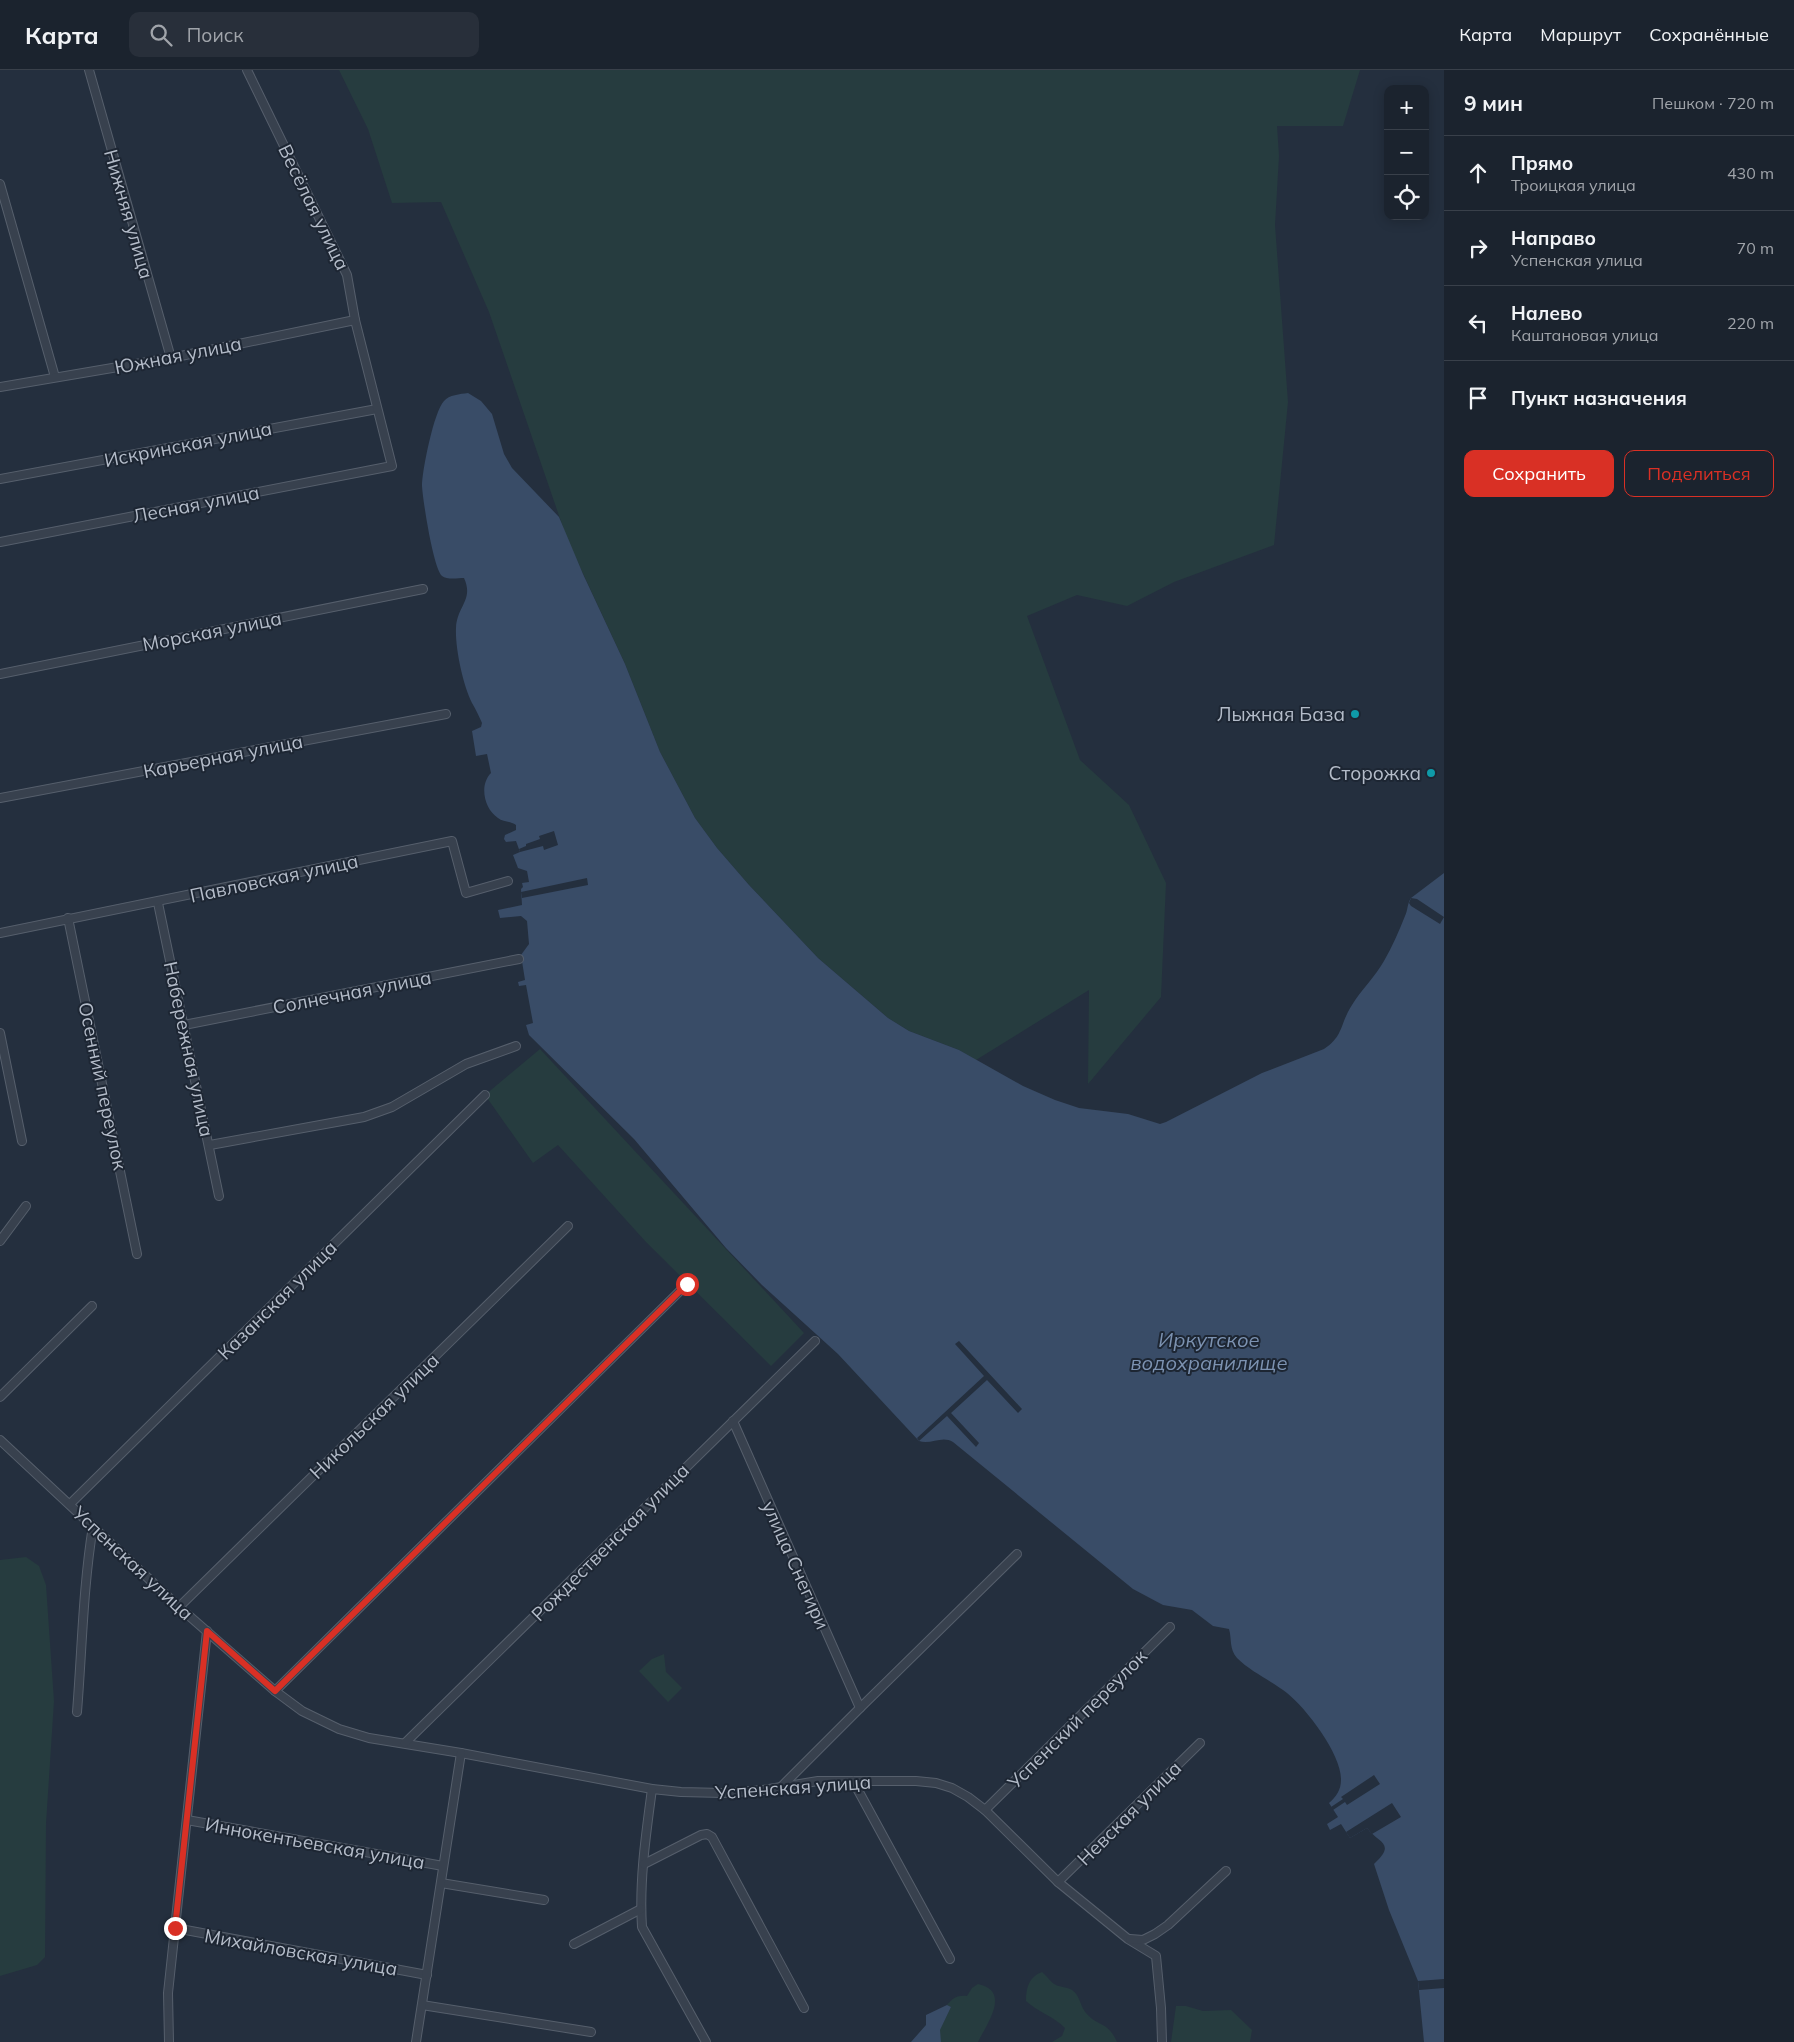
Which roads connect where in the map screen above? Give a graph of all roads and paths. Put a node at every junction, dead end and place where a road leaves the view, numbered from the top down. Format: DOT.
graph roads {
  1 [pos="89,70"];
  2 [pos="247,70"];
  3 [pos="0,184"];
  4 [pos="355,320"];
  5 [pos="171,358"];
  6 [pos="55,377"];
  7 [pos="0,387"];
  8 [pos="376,409"];
  9 [pos="392,466"];
  10 [pos="0,479"];
  11 [pos="0,542"];
  12 [pos="423,589"];
  13 [pos="0,674"];
  14 [pos="446,714"];
  15 [pos="0,798"];
  16 [pos="508,881"];
  17 [pos="158,903"];
  18 [pos="68,918"];
  19 [pos="0,933"];
  20 [pos="519,959"];
  21 [pos="184,1025"];
  22 [pos="0,1033"];
  23 [pos="516,1046"];
  24 [pos="485,1095"];
  25 [pos="22,1141"];
  26 [pos="210,1145"];
  27 [pos="219,1196"];
  28 [pos="26,1206"];
  29 [pos="568,1226"];
  30 [pos="0,1241"];
  31 [pos="138,1254"];
  32 [pos="687,1284"];
  33 [pos="92,1306"];
  34 [pos="814,1341"];
  35 [pos="0,1396"];
  36 [pos="733,1421"];
  37 [pos="0,1440"];
  38 [pos="70,1504"];
  39 [pos="93,1526"];
  40 [pos="1017,1554"];
  41 [pos="179,1606"];
  42 [pos="1170,1627"];
  43 [pos="207,1631"];
  44 [pos="275,1691"];
  45 [pos="860,1708"];
  46 [pos="77,1712"];
  47 [pos="405,1743"];
  48 [pos="1200,1743"];
  49 [pos="461,1753"];
  50 [pos="853,1780"];
  51 [pos="782,1786"];
  52 [pos="652,1789"];
  53 [pos="985,1810"];
  54 [pos="187,1820"];
  55 [pos="644,1864"];
  56 [pos="443,1866"];
  57 [pos="1226,1871"];
  58 [pos="1058,1882"];
  59 [pos="441,1883"];
  60 [pos="544,1900"];
  61 [pos="641,1909"];
  62 [pos="175,1928"];
  63 [pos="1128,1939"];
  64 [pos="574,1944"];
  65 [pos="950,1959"];
  66 [pos="426,1975"];
  67 [pos="422,2005"];
  68 [pos="804,2008"];
  69 [pos="591,2032"];
  70 [pos="169,2042"];
  71 [pos="416,2042"];
  72 [pos="706,2042"];
  73 [pos="1162,2042"];
  1 -- 5 [label="street, Нижняя улица"];
  2 -- 4 [label="street, Весёлая улица"];
  3 -- 6 [label="street"];
  4 -- 5 [label="street, Южная улица"];
  4 -- 8 [label="street, Весёлая улица"];
  5 -- 6 [label="street, Южная улица"];
  6 -- 7 [label="street, Южная улица"];
  8 -- 9 [label="street, Весёлая улица"];
  8 -- 10 [label="street, Искринская улица"];
  9 -- 11 [label="street, Лесная улица"];
  12 -- 13 [label="street, Морская улица"];
  14 -- 15 [label="street, Карьерная улица"];
  16 -- 17 [label="street, Павловская улица"];
  17 -- 18 [label="street, Павловская улица"];
  17 -- 21 [label="street, Набережная улица"];
  18 -- 19 [label="street, Павловская улица"];
  18 -- 31 [label="street, Осенний переулок"];
  20 -- 21 [label="street, Солнечная улица"];
  21 -- 26 [label="street, Набережная улица"];
  22 -- 25 [label="street"];
  23 -- 26 [label="street"];
  24 -- 38 [label="street, Казанская улица"];
  26 -- 27 [label="street, Набережная улица"];
  28 -- 30 [label="street"];
  29 -- 41 [label="street, Никольская улица"];
  32 -- 44 [label="street"];
  33 -- 35 [label="street"];
  34 -- 36 [label="street, Рождественская улица"];
  36 -- 45 [label="street, улица Снегири"];
  36 -- 47 [label="street, Рождественская улица"];
  37 -- 38 [label="street, Успенская улица"];
  38 -- 39 [label="street, Успенская улица"];
  39 -- 41 [label="street, Успенская улица"];
  39 -- 46 [label="street"];
  40 -- 45 [label="street"];
  41 -- 43 [label="street, Успенская улица"];
  42 -- 53 [label="street, Успенский переулок"];
  43 -- 44 [label="street, Успенская улица"];
  43 -- 54 [label="street"];
  44 -- 47 [label="street, Успенская улица"];
  45 -- 51 [label="street"];
  47 -- 49 [label="street, Успенская улица"];
  48 -- 58 [label="street, Невская улица"];
  49 -- 52 [label="street, Успенская улица"];
  49 -- 56 [label="street"];
  50 -- 51 [label="street, Успенская улица"];
  50 -- 53 [label="street, Успенская улица"];
  50 -- 65 [label="street"];
  51 -- 52 [label="street, Успенская улица"];
  52 -- 55 [label="street"];
  53 -- 58 [label="street, Успенская улица"];
  54 -- 56 [label="street, Иннокентьевская улица"];
  54 -- 62 [label="street"];
  55 -- 61 [label="street"];
  55 -- 68 [label="street"];
  56 -- 59 [label="street"];
  57 -- 63 [label="street"];
  58 -- 63 [label="street, Успенская улица"];
  59 -- 60 [label="street, Иннокентьевская улица"];
  59 -- 66 [label="street"];
  61 -- 64 [label="street"];
  61 -- 72 [label="street"];
  62 -- 66 [label="street, Михайловская улица"];
  62 -- 70 [label="street"];
  63 -- 73 [label="street, Успенская улица"];
  66 -- 67 [label="street"];
  67 -- 69 [label="street"];
  67 -- 71 [label="street"];
}
